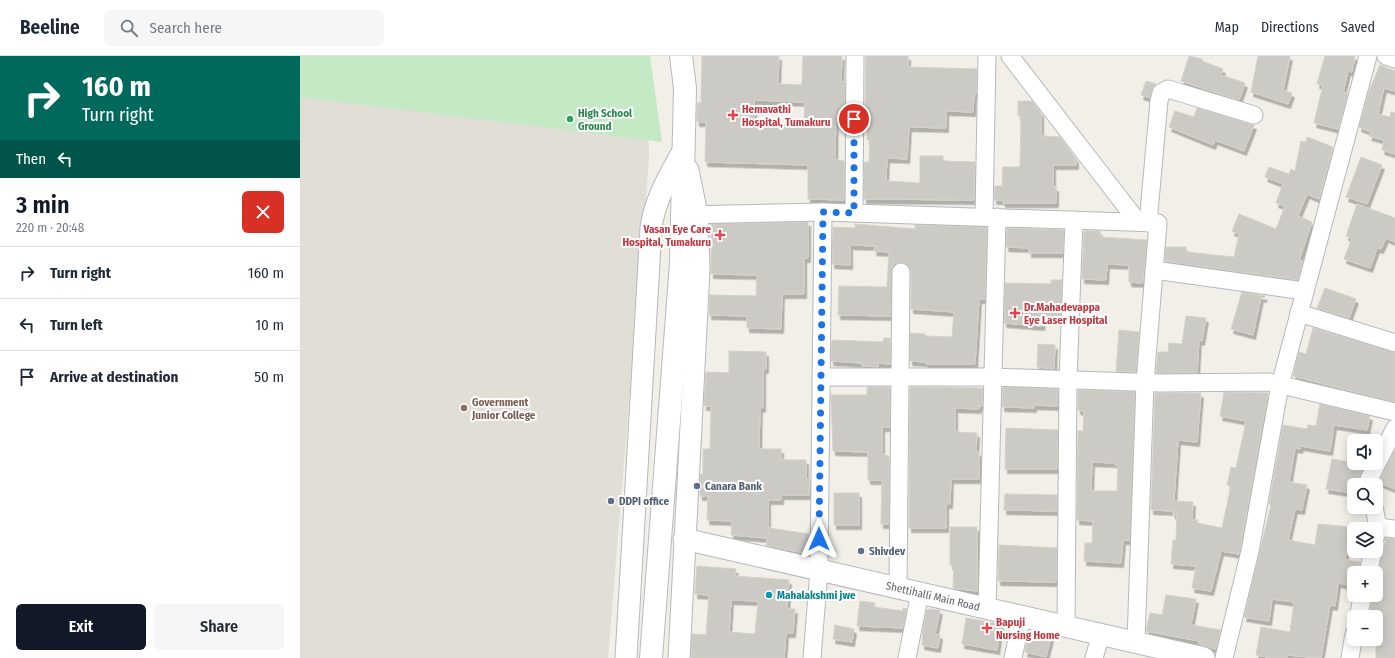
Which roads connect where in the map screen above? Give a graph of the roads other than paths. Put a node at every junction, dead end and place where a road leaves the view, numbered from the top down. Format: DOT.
graph roads {
  1 [pos="681,56"];
  2 [pos="855,56"];
  3 [pos="987,56"];
  4 [pos="1010,56"];
  5 [pos="1368,56"];
  6 [pos="1386,56"];
  7 [pos="1395,59"];
  8 [pos="1254,114"];
  9 [pos="684,149"];
  10 [pos="823,212"];
  11 [pos="854,213"];
  12 [pos="690,215"];
  13 [pos="991,217"];
  14 [pos="1074,220"];
  15 [pos="1143,223"];
  16 [pos="1154,270"];
  17 [pos="901,272"];
  18 [pos="1304,291"];
  19 [pos="1298,313"];
  20 [pos="1395,343"];
  21 [pos="900,377"];
  22 [pos="993,377"];
  23 [pos="821,378"];
  24 [pos="1068,379"];
  25 [pos="1145,382"];
  26 [pos="1280,385"];
  27 [pos="1395,412"];
  28 [pos="1395,428"];
  29 [pos="1370,478"];
  30 [pos="1395,529"];
  31 [pos="1383,530"];
  32 [pos="684,539"];
  33 [pos="818,570"];
  34 [pos="898,588"];
  35 [pos="920,593"];
  36 [pos="987,608"];
  37 [pos="1022,616"];
  38 [pos="1066,626"];
  39 [pos="1100,634"];
  40 [pos="1136,642"];
  41 [pos="1352,646"];
  42 [pos="1181,655"];
  43 [pos="626,658"];
  44 [pos="651,658"];
  45 [pos="679,658"];
  46 [pos="812,658"];
  47 [pos="907,658"];
  48 [pos="1013,658"];
  49 [pos="1094,658"];
  50 [pos="1204,658"];
  51 [pos="1224,658"];
  52 [pos="1350,658"];
  1 -- 9 [label="main road"];
  2 -- 11 [label="street"];
  3 -- 13 [label="street"];
  4 -- 15 [label="street"];
  5 -- 18 [label="street"];
  6 -- 7 [label="street"];
  8 -- 15 [label="street"];
  9 -- 12 [label="main road"];
  9 -- 43 [label="street"];
  10 -- 11 [label="street"];
  10 -- 12 [label="street"];
  10 -- 23 [label="street"];
  11 -- 13 [label="street"];
  12 -- 32 [label="street"];
  12 -- 44 [label="main road"];
  13 -- 14 [label="street"];
  13 -- 22 [label="street"];
  14 -- 15 [label="street"];
  14 -- 24 [label="street"];
  15 -- 16 [label="street"];
  16 -- 18 [label="street"];
  16 -- 25 [label="street"];
  17 -- 21 [label="street"];
  18 -- 19 [label="street"];
  19 -- 20 [label="street"];
  19 -- 26 [label="street"];
  21 -- 22 [label="street"];
  21 -- 23 [label="street"];
  21 -- 34 [label="street"];
  22 -- 24 [label="street"];
  22 -- 36 [label="street"];
  23 -- 33 [label="street"];
  24 -- 25 [label="street"];
  24 -- 38 [label="street"];
  25 -- 26 [label="street"];
  25 -- 40 [label="street"];
  26 -- 27 [label="street"];
  26 -- 51 [label="street"];
  28 -- 29 [label="street"];
  30 -- 31 [label="street"];
  32 -- 33 [label="street, Shettihalli Main Road"];
  32 -- 45 [label="street"];
  33 -- 34 [label="street, Shettihalli Main Road"];
  33 -- 46 [label="street"];
  34 -- 35 [label="street, Shettihalli Main Road"];
  35 -- 36 [label="street, Shettihalli Main Road"];
  35 -- 47 [label="street"];
  36 -- 37 [label="street, Shettihalli Main Road"];
  37 -- 38 [label="street, Shettihalli Main Road"];
  37 -- 48 [label="street"];
  38 -- 39 [label="street, Shettihalli Main Road"];
  39 -- 40 [label="street, Shettihalli Main Road"];
  39 -- 49 [label="street"];
  40 -- 42 [label="street, Shettihalli Main Road"];
  41 -- 52 [label="street"];
  42 -- 50 [label="street, Shettihalli Main Road"];
}
